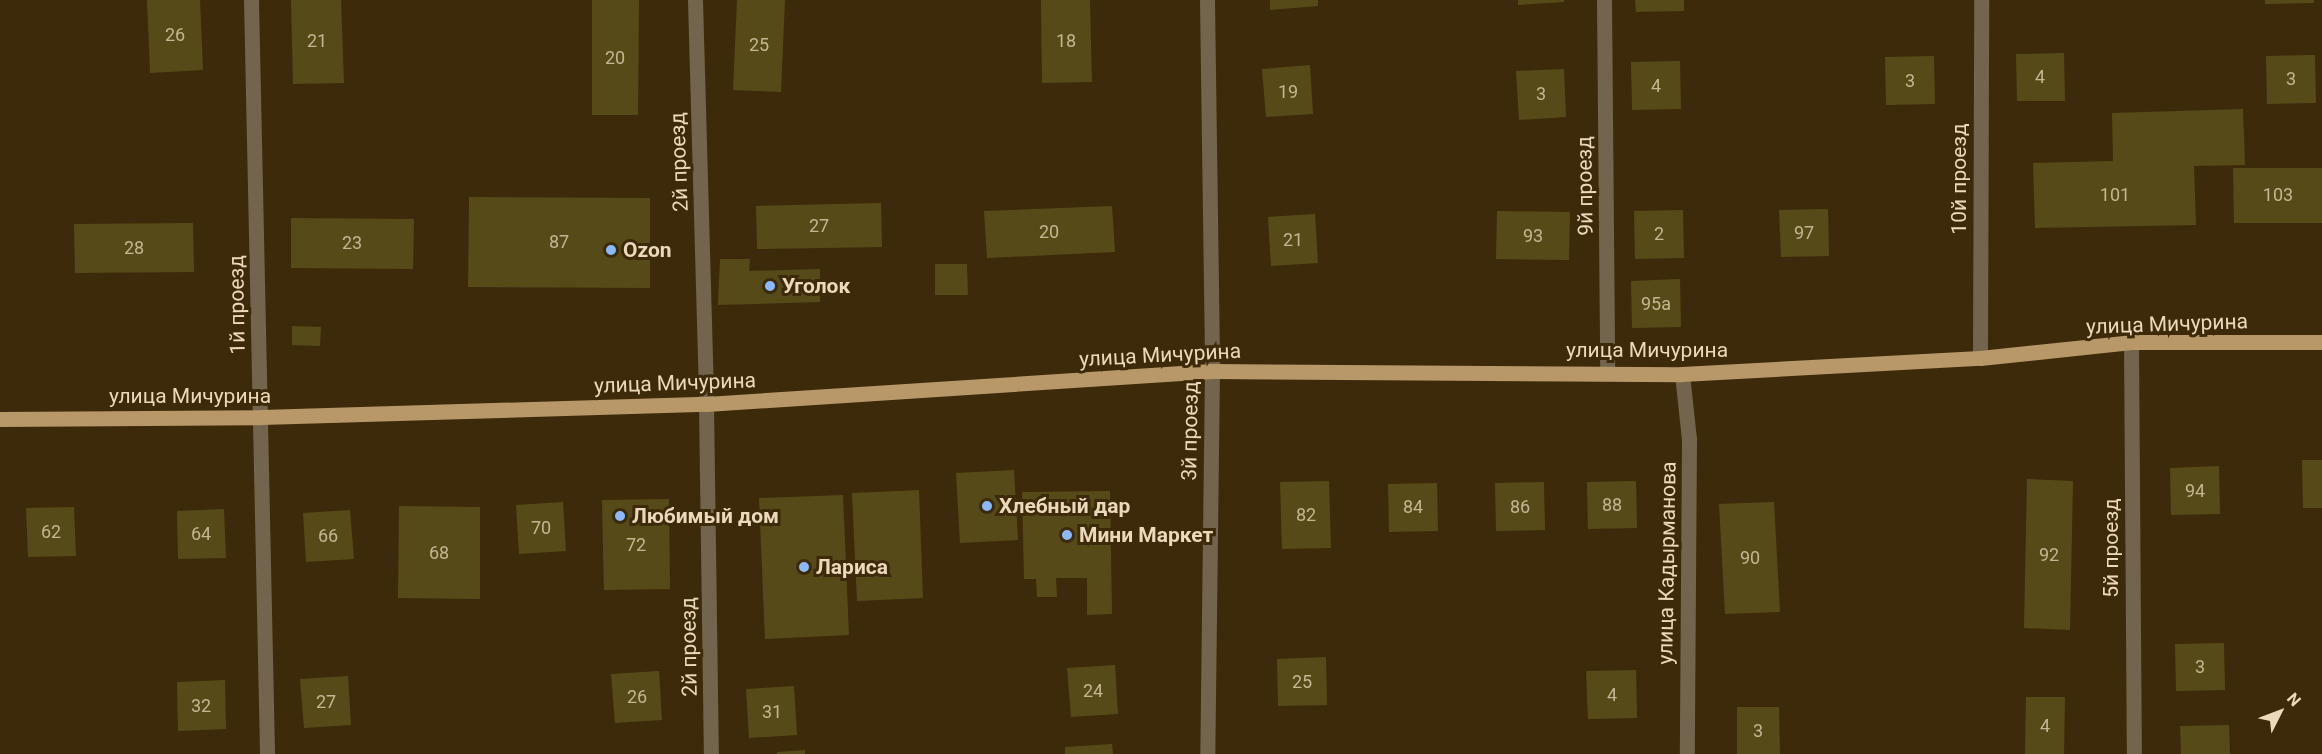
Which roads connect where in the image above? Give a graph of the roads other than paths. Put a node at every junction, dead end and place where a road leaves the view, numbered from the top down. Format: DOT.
graph roads {
  1 [pos="251,0"];
  2 [pos="695,0"];
  3 [pos="1207,0"];
  4 [pos="1604,0"];
  5 [pos="1981,0"];
  6 [pos="2131,342"];
  7 [pos="2322,342"];
  8 [pos="1980,358"];
  9 [pos="1212,371"];
  10 [pos="1607,372"];
  11 [pos="1682,374"];
  12 [pos="706,404"];
  13 [pos="261,417"];
  14 [pos="0,419"];
  15 [pos="267,754"];
  16 [pos="711,754"];
  17 [pos="1207,754"];
  18 [pos="1687,754"];
  19 [pos="2134,754"];
  1 -- 13 [label="street, 1й проезд"];
  2 -- 12 [label="street, 2й проезд"];
  3 -- 9 [label="street, 3й проезд"];
  4 -- 10 [label="street, 9й проезд"];
  5 -- 8 [label="street, 10й проезд"];
  6 -- 7 [label="main road, улица Мичурина"];
  6 -- 8 [label="main road, улица Мичурина"];
  6 -- 19 [label="street, 5й проезд"];
  8 -- 11 [label="main road, улица Мичурина"];
  9 -- 10 [label="main road, улица Мичурина"];
  9 -- 12 [label="main road, улица Мичурина"];
  9 -- 17 [label="street, 3й проезд"];
  10 -- 11 [label="main road, улица Мичурина"];
  11 -- 18 [label="street, улица Кадырманова"];
  12 -- 13 [label="main road, улица Мичурина"];
  12 -- 16 [label="street, 2й проезд"];
  13 -- 14 [label="main road, улица Мичурина"];
  13 -- 15 [label="street, 1й проезд"];
}
